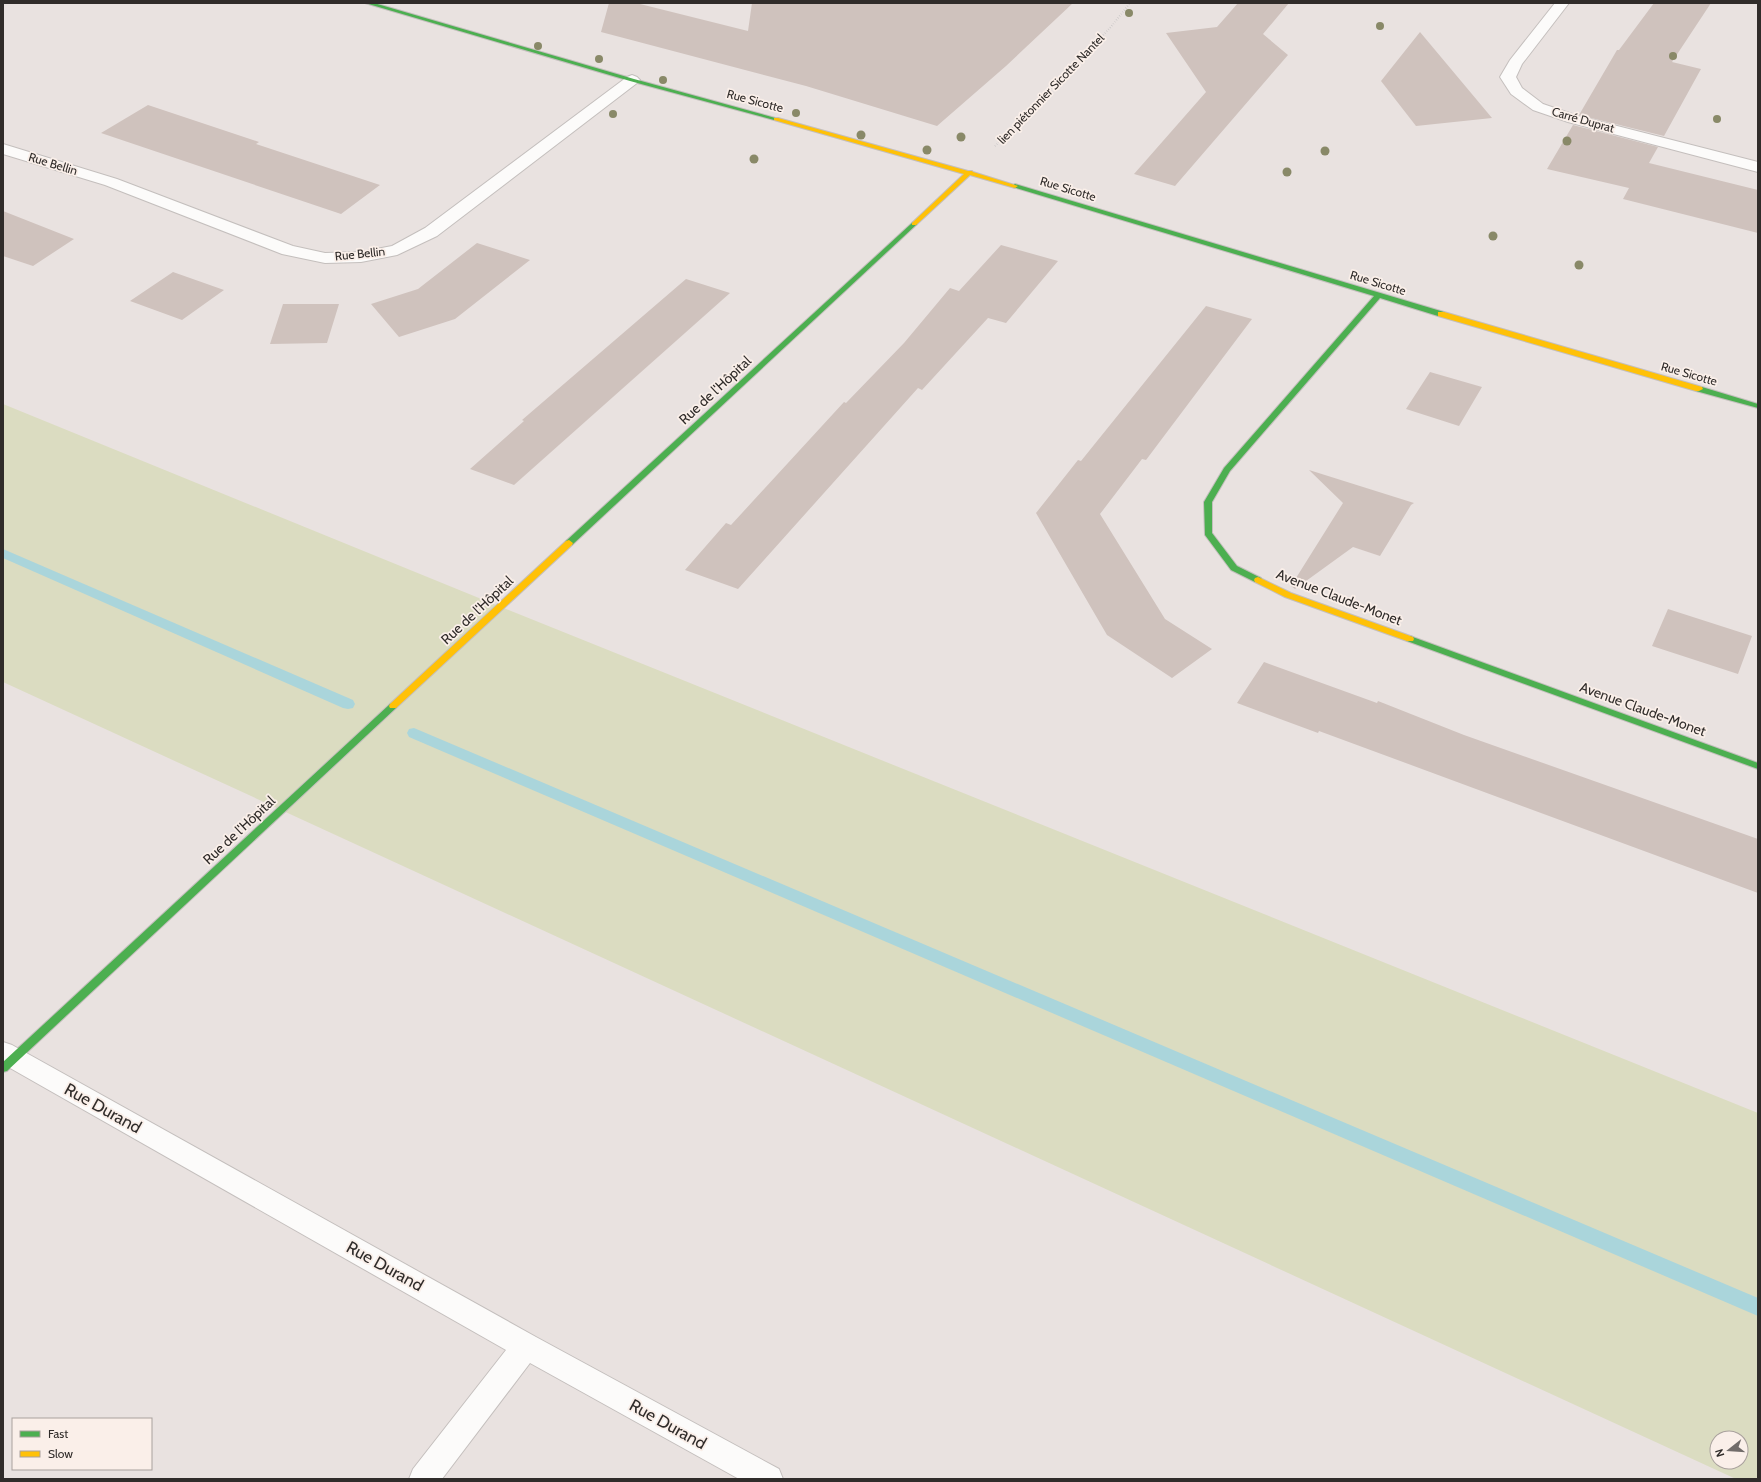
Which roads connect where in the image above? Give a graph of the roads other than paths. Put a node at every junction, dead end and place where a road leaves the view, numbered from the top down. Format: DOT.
graph roads {
  1 [pos="368,3"];
  2 [pos="1562,3"];
  3 [pos="632,80"];
  4 [pos="3,149"];
  5 [pos="1758,167"];
  6 [pos="970,172"];
  7 [pos="1378,296"];
  8 [pos="1758,406"];
  9 [pos="1758,766"];
  10 [pos="7,1059"];
  11 [pos="526,1346"];
  12 [pos="424,1479"];
  13 [pos="768,1479"];
  1 -- 3 [label="street, Rue Sicotte"];
  2 -- 5 [label="street, Carré Duprat"];
  3 -- 4 [label="street, Rue Bellin"];
  3 -- 6 [label="street, Rue Sicotte"];
  6 -- 7 [label="street, Rue Sicotte"];
  6 -- 10 [label="street, Rue de l'Hôpital"];
  7 -- 8 [label="street, Rue Sicotte"];
  7 -- 9 [label="street, Avenue Claude-Monet"];
  10 -- 11 [label="street, Rue Durand"];
  11 -- 12 [label="street"];
  11 -- 13 [label="street, Rue Durand"];
}
